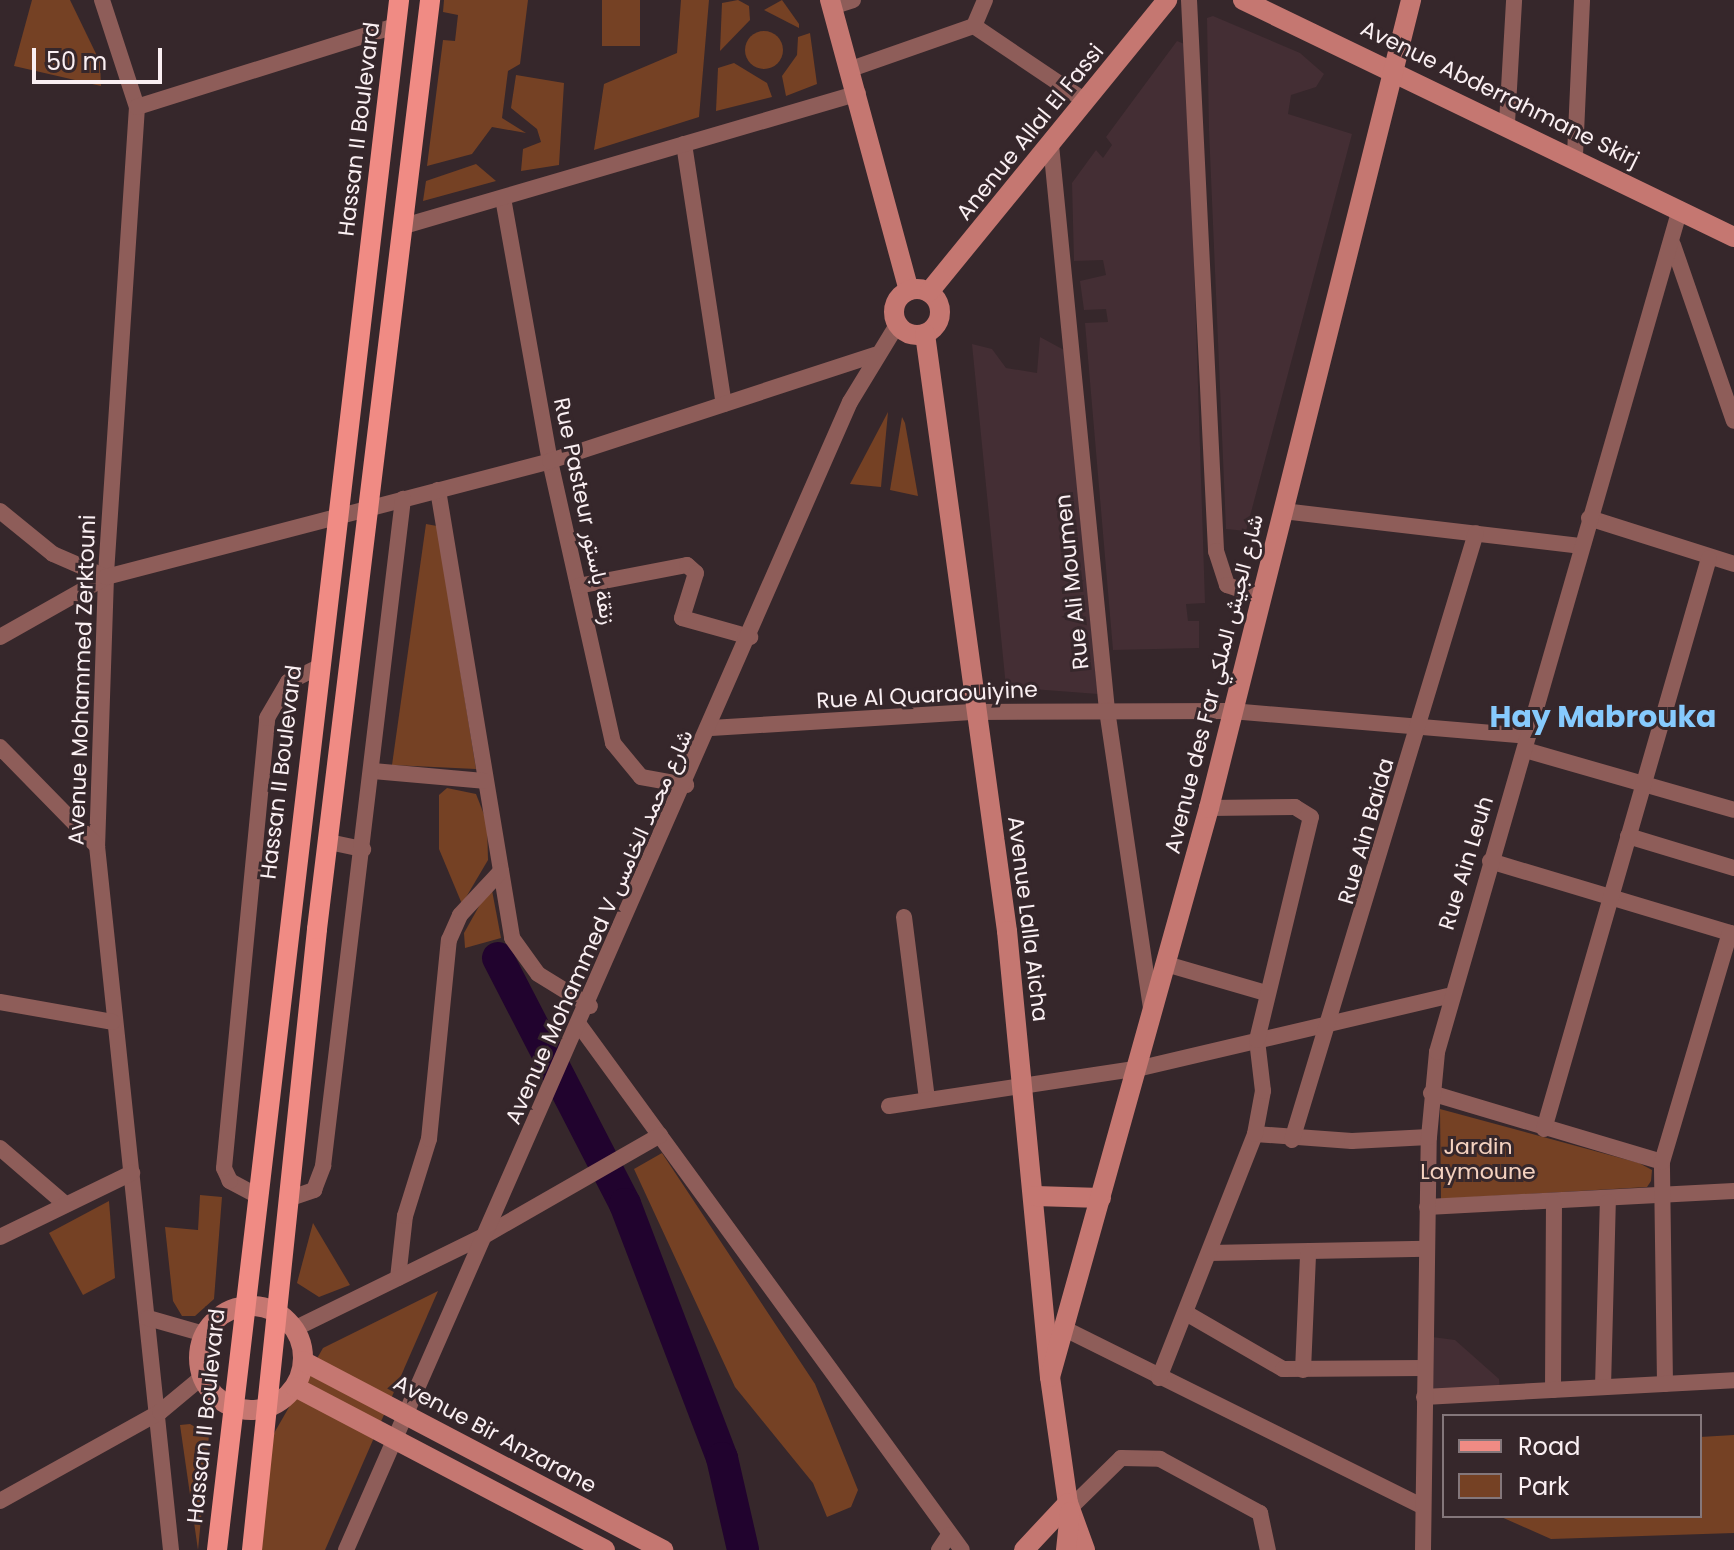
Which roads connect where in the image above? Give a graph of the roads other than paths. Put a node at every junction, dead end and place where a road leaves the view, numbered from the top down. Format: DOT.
graph roads {
  1 [pos="102,0"];
  2 [pos="399,0"];
  3 [pos="430,0"];
  4 [pos="853,0"];
  5 [pos="985,0"];
  6 [pos="1167,0"];
  7 [pos="1189,0"];
  8 [pos="1243,0"];
  9 [pos="1411,0"];
  10 [pos="1514,0"];
  11 [pos="1582,0"];
  12 [pos="831,3"];
  13 [pos="396,26"];
  14 [pos="974,26"];
  15 [pos="851,69"];
  16 [pos="1396,70"];
  17 [pos="858,93"];
  18 [pos="1085,101"];
  19 [pos="137,107"];
  20 [pos="1507,123"];
  21 [pos="684,144"];
  22 [pos="1051,145"];
  23 [pos="1575,155"];
  24 [pos="503,198"];
  25 [pos="1680,209"];
  26 [pos="404,226"];
  27 [pos="1734,237"];
  28 [pos="1673,245"];
  29 [pos="919,291"];
  30 [pos="897,325"];
  31 [pos="925,334"];
  32 [pos="875,355"];
  33 [pos="724,404"];
  34 [pos="1734,421"];
  35 [pos="550,461"];
  36 [pos="438,490"];
  37 [pos="403,499"];
  38 [pos="370,508"];
  39 [pos="0,511"];
  40 [pos="1283,511"];
  41 [pos="336,516"];
  42 [pos="1589,518"];
  43 [pos="1476,533"];
  44 [pos="1582,546"];
  45 [pos="1709,558"];
  46 [pos="1734,564"];
  47 [pos="106,577"];
  48 [pos="578,586"];
  49 [pos="1259,596"];
  50 [pos="0,637"];
  51 [pos="750,637"];
  52 [pos="319,667"];
  53 [pos="1107,710"];
  54 [pos="1231,711"];
  55 [pos="976,712"];
  56 [pos="711,728"];
  57 [pos="1419,728"];
  58 [pos="1527,743"];
  59 [pos="0,747"];
  60 [pos="373,771"];
  61 [pos="484,781"];
  62 [pos="1643,784"];
  63 [pos="686,785"];
  64 [pos="1209,808"];
  65 [pos="1734,810"];
  66 [pos="1628,836"];
  67 [pos="329,842"];
  68 [pos="97,846"];
  69 [pos="363,849"];
  70 [pos="1490,861"];
  71 [pos="1734,868"];
  72 [pos="501,871"];
  73 [pos="1610,898"];
  74 [pos="904,917"];
  75 [pos="1732,933"];
  76 [pos="1166,964"];
  77 [pos="1266,993"];
  78 [pos="1448,996"];
  79 [pos="0,1002"];
  80 [pos="590,1006"];
  81 [pos="1152,1012"];
  82 [pos="1334,1019"];
  83 [pos="112,1022"];
  84 [pos="578,1032"];
  85 [pos="1257,1040"];
  86 [pos="1141,1068"];
  87 [pos="1024,1085"];
  88 [pos="1431,1093"];
  89 [pos="927,1100"];
  90 [pos="889,1106"];
  91 [pos="1544,1129"];
  92 [pos="1255,1134"];
  93 [pos="660,1135"];
  94 [pos="1429,1137"];
  95 [pos="1292,1140"];
  96 [pos="0,1148"];
  97 [pos="1662,1162"];
  98 [pos="132,1173"];
  99 [pos="1734,1191"];
  100 [pos="1667,1194"];
  101 [pos="256,1195"];
  102 [pos="1035,1196"];
  103 [pos="1101,1198"];
  104 [pos="288,1199"];
  105 [pos="1608,1202"];
  106 [pos="1554,1203"];
  107 [pos="65,1204"];
  108 [pos="1427,1207"];
  109 [pos="484,1236"];
  110 [pos="0,1237"];
  111 [pos="1426,1249"];
  112 [pos="1209,1253"];
  113 [pos="1308,1254"];
  114 [pos="398,1278"];
  115 [pos="241,1306"];
  116 [pos="275,1311"];
  117 [pos="1186,1313"];
  118 [pos="148,1318"];
  119 [pos="294,1329"];
  120 [pos="1067,1330"];
  121 [pos="204,1334"];
  122 [pos="303,1361"];
  123 [pos="1424,1368"];
  124 [pos="1303,1370"];
  125 [pos="1050,1377"];
  126 [pos="201,1378"];
  127 [pos="1159,1378"];
  128 [pos="1734,1380"];
  129 [pos="1665,1384"];
  130 [pos="295,1387"];
  131 [pos="1603,1387"];
  132 [pos="1553,1390"];
  133 [pos="1424,1397"];
  134 [pos="232,1407"];
  135 [pos="266,1409"];
  136 [pos="160,1412"];
  137 [pos="406,1413"];
  138 [pos="396,1442"];
  139 [pos="0,1501"];
  140 [pos="1420,1505"];
  141 [pos="1069,1508"];
  142 [pos="949,1535"];
  143 [pos="171,1550"];
  144 [pos="217,1550"];
  145 [pos="252,1550"];
  146 [pos="346,1550"];
  147 [pos="605,1550"];
  148 [pos="663,1550"];
  149 [pos="939,1550"];
  150 [pos="962,1550"];
  151 [pos="1024,1550"];
  152 [pos="1068,1550"];
  153 [pos="1084,1550"];
  154 [pos="1268,1550"];
  155 [pos="1423,1550"];
  1 -- 19 [label="street, Avenue Mohammed Zerktouni"];
  2 -- 13 [label="main road, Hassan II Boulevard"];
  3 -- 26 [label="main road"];
  4 -- 12 [label="street"];
  5 -- 14 [label="street"];
  6 -- 18 [label="street, Anenue Allal El Fassi"];
  7 -- 49 [label="street"];
  8 -- 16 [label="street, Avenue Abderrahmane Skirj"];
  9 -- 16 [label="street, Avenue des Far شارع الجيش الملكي"];
  10 -- 20 [label="street"];
  11 -- 23 [label="street"];
  12 -- 15 [label="street"];
  13 -- 19 [label="street"];
  13 -- 41 [label="main road, Hassan II Boulevard"];
  14 -- 15 [label="street"];
  14 -- 18 [label="street"];
  15 -- 17 [label="street"];
  16 -- 20 [label="street, Avenue Abderrahmane Skirj"];
  16 -- 40 [label="street, Avenue des Far شارع الجيش الملكي"];
  17 -- 21 [label="street"];
  17 -- 29 [label="street"];
  18 -- 22 [label="street, Anenue Allal El Fassi"];
  19 -- 47 [label="street, Avenue Mohammed Zerktouni"];
  20 -- 23 [label="street, Avenue Abderrahmane Skirj"];
  21 -- 24 [label="street"];
  21 -- 33 [label="street"];
  22 -- 29 [label="street, Anenue Allal El Fassi"];
  22 -- 53 [label="street, Rue Ali Moumen"];
  23 -- 25 [label="street, Avenue Abderrahmane Skirj"];
  24 -- 26 [label="street"];
  24 -- 35 [label="street, Rue Pasteur زنقة باستور"];
  25 -- 27 [label="street, Avenue Abderrahmane Skirj"];
  25 -- 28 [label="street, Rue Ain Leuh"];
  26 -- 38 [label="main road"];
  28 -- 34 [label="street"];
  28 -- 42 [label="street, Rue Ain Leuh"];
  29 -- 30 [label="street"];
  29 -- 31 [label="street"];
  30 -- 31 [label="street"];
  30 -- 32 [label="street, Avenue Mohammed V شارع محمد الخامس"];
  31 -- 55 [label="street, Avenue Lalla Aicha"];
  32 -- 33 [label="street"];
  32 -- 51 [label="street, Avenue Mohammed V شارع محمد الخامس"];
  33 -- 35 [label="street"];
  35 -- 36 [label="street"];
  35 -- 48 [label="street, Rue Pasteur زنقة باستور"];
  36 -- 37 [label="street"];
  36 -- 61 [label="street"];
  37 -- 38 [label="street"];
  37 -- 60 [label="street"];
  38 -- 41 [label="street"];
  38 -- 67 [label="main road"];
  39 -- 47 [label="street"];
  40 -- 43 [label="street"];
  40 -- 49 [label="street, Avenue des Far شارع الجيش الملكي"];
  41 -- 47 [label="street"];
  41 -- 52 [label="main road, Hassan II Boulevard"];
  42 -- 44 [label="street, Rue Ain Leuh"];
  42 -- 45 [label="street"];
  43 -- 44 [label="street"];
  43 -- 57 [label="street, Rue Ain Baida"];
  44 -- 58 [label="street, Rue Ain Leuh"];
  45 -- 46 [label="street"];
  45 -- 62 [label="street"];
  47 -- 50 [label="street"];
  47 -- 68 [label="street, Avenue Mohammed Zerktouni"];
  48 -- 51 [label="street"];
  48 -- 63 [label="street, Rue Pasteur زنقة باستور"];
  49 -- 54 [label="street, Avenue des Far شارع الجيش الملكي"];
  51 -- 56 [label="street, Avenue Mohammed V شارع محمد الخامس"];
  52 -- 101 [label="main road, Hassan II Boulevard"];
  52 -- 101 [label="street"];
  53 -- 54 [label="street, Rue Al Quaraouiyine"];
  53 -- 55 [label="street, Rue Al Quaraouiyine"];
  53 -- 81 [label="street, Rue Ali Moumen"];
  54 -- 57 [label="street, Rue Al Quaraouiyine"];
  54 -- 64 [label="street, Avenue des Far شارع الجيش الملكي"];
  55 -- 56 [label="street, Rue Al Quaraouiyine"];
  55 -- 87 [label="street, Avenue Lalla Aicha"];
  56 -- 63 [label="street, Avenue Mohammed V شارع محمد الخامس"];
  57 -- 58 [label="street, Rue Al Quaraouiyine"];
  57 -- 82 [label="street, Rue Ain Baida"];
  58 -- 62 [label="street, Rue Al Quaraouiyine"];
  58 -- 70 [label="street, Rue Ain Leuh"];
  59 -- 68 [label="street"];
  60 -- 61 [label="street"];
  60 -- 69 [label="street"];
  61 -- 72 [label="street"];
  62 -- 65 [label="street, Rue Al Quaraouiyine"];
  62 -- 66 [label="street"];
  63 -- 80 [label="street, Avenue Mohammed V شارع محمد الخامس"];
  64 -- 76 [label="street, Avenue des Far شارع الجيش الملكي"];
  64 -- 77 [label="street"];
  66 -- 71 [label="street"];
  66 -- 73 [label="street"];
  67 -- 69 [label="street"];
  67 -- 104 [label="main road"];
  68 -- 83 [label="street, Avenue Mohammed Zerktouni"];
  69 -- 104 [label="street"];
  70 -- 73 [label="street"];
  70 -- 78 [label="street, Rue Ain Leuh"];
  72 -- 80 [label="street"];
  72 -- 114 [label="street"];
  73 -- 75 [label="street"];
  73 -- 91 [label="street"];
  74 -- 89 [label="street"];
  75 -- 97 [label="street"];
  76 -- 77 [label="street"];
  76 -- 81 [label="street, Avenue des Far شارع الجيش الملكي"];
  77 -- 85 [label="street"];
  78 -- 82 [label="street"];
  78 -- 88 [label="street, Rue Ain Leuh"];
  79 -- 83 [label="street"];
  80 -- 84 [label="street, Avenue Mohammed V شارع محمد الخامس"];
  81 -- 86 [label="street, Avenue des Far شارع الجيش الملكي"];
  82 -- 85 [label="street"];
  82 -- 95 [label="street, Rue Ain Baida"];
  83 -- 98 [label="street, Avenue Mohammed Zerktouni"];
  84 -- 93 [label="street"];
  84 -- 109 [label="street, Avenue Mohammed V شارع محمد الخامس"];
  85 -- 86 [label="street"];
  85 -- 92 [label="street"];
  86 -- 87 [label="street"];
  86 -- 103 [label="street, Avenue des Far شارع الجيش الملكي"];
  87 -- 89 [label="street"];
  87 -- 102 [label="street, Avenue Lalla Aicha"];
  88 -- 91 [label="street"];
  88 -- 94 [label="street, Rue Ain Leuh"];
  89 -- 90 [label="street"];
  91 -- 97 [label="street"];
  92 -- 95 [label="street"];
  92 -- 112 [label="street"];
  93 -- 109 [label="street"];
  93 -- 142 [label="street"];
  94 -- 95 [label="street"];
  94 -- 108 [label="street, Rue Ain Leuh"];
  96 -- 107 [label="street"];
  97 -- 100 [label="street"];
  98 -- 107 [label="street"];
  98 -- 118 [label="street, Avenue Mohammed Zerktouni"];
  99 -- 100 [label="street"];
  100 -- 105 [label="street"];
  100 -- 129 [label="street"];
  101 -- 115 [label="main road, Hassan II Boulevard"];
  102 -- 103 [label="street"];
  102 -- 125 [label="street, Avenue Lalla Aicha"];
  103 -- 120 [label="street, Avenue des Far شارع الجيش الملكي"];
  104 -- 116 [label="main road"];
  105 -- 106 [label="street"];
  105 -- 131 [label="street"];
  106 -- 108 [label="street"];
  106 -- 132 [label="street"];
  107 -- 110 [label="street"];
  108 -- 111 [label="street, Rue Ain Leuh"];
  109 -- 114 [label="street"];
  109 -- 137 [label="street, Avenue Mohammed V شارع محمد الخامس"];
  111 -- 113 [label="street"];
  111 -- 123 [label="street, Rue Ain Leuh"];
  112 -- 113 [label="street"];
  112 -- 117 [label="street"];
  113 -- 124 [label="street"];
  114 -- 119 [label="street"];
  115 -- 116 [label="street"];
  115 -- 121 [label="street"];
  115 -- 134 [label="main road, Hassan II Boulevard"];
  116 -- 119 [label="street"];
  116 -- 135 [label="main road"];
  117 -- 124 [label="street"];
  117 -- 127 [label="street"];
  118 -- 121 [label="street"];
  118 -- 136 [label="street, Avenue Mohammed Zerktouni"];
  119 -- 122 [label="street"];
  120 -- 125 [label="street, Avenue des Far شارع الجيش الملكي"];
  120 -- 127 [label="street"];
  121 -- 126 [label="street"];
  122 -- 130 [label="street"];
  122 -- 137 [label="street, Avenue Bir Anzarane"];
  123 -- 124 [label="street"];
  123 -- 133 [label="street, Rue Ain Leuh"];
  125 -- 141 [label="street, Avenue Lalla Aicha"];
  126 -- 134 [label="street"];
  126 -- 136 [label="street"];
  127 -- 140 [label="street"];
  128 -- 129 [label="street"];
  129 -- 131 [label="street"];
  130 -- 135 [label="street"];
  130 -- 138 [label="street"];
  131 -- 132 [label="street"];
  132 -- 133 [label="street"];
  133 -- 140 [label="street, Rue Ain Leuh"];
  134 -- 135 [label="street"];
  134 -- 144 [label="main road, Hassan II Boulevard"];
  135 -- 145 [label="main road"];
  136 -- 139 [label="street"];
  136 -- 143 [label="street, Avenue Mohammed Zerktouni"];
  137 -- 138 [label="street, Avenue Mohammed V شارع محمد الخامس"];
  137 -- 148 [label="street, Avenue Bir Anzarane"];
  138 -- 146 [label="street, Avenue Mohammed V شارع محمد الخامس"];
  138 -- 147 [label="street"];
  140 -- 155 [label="street, Rue Ain Leuh"];
  141 -- 151 [label="street"];
  141 -- 152 [label="street"];
  141 -- 153 [label="street"];
  141 -- 154 [label="street"];
  142 -- 149 [label="street"];
  142 -- 150 [label="street"];
  152 -- 153 [label="street"];
}
